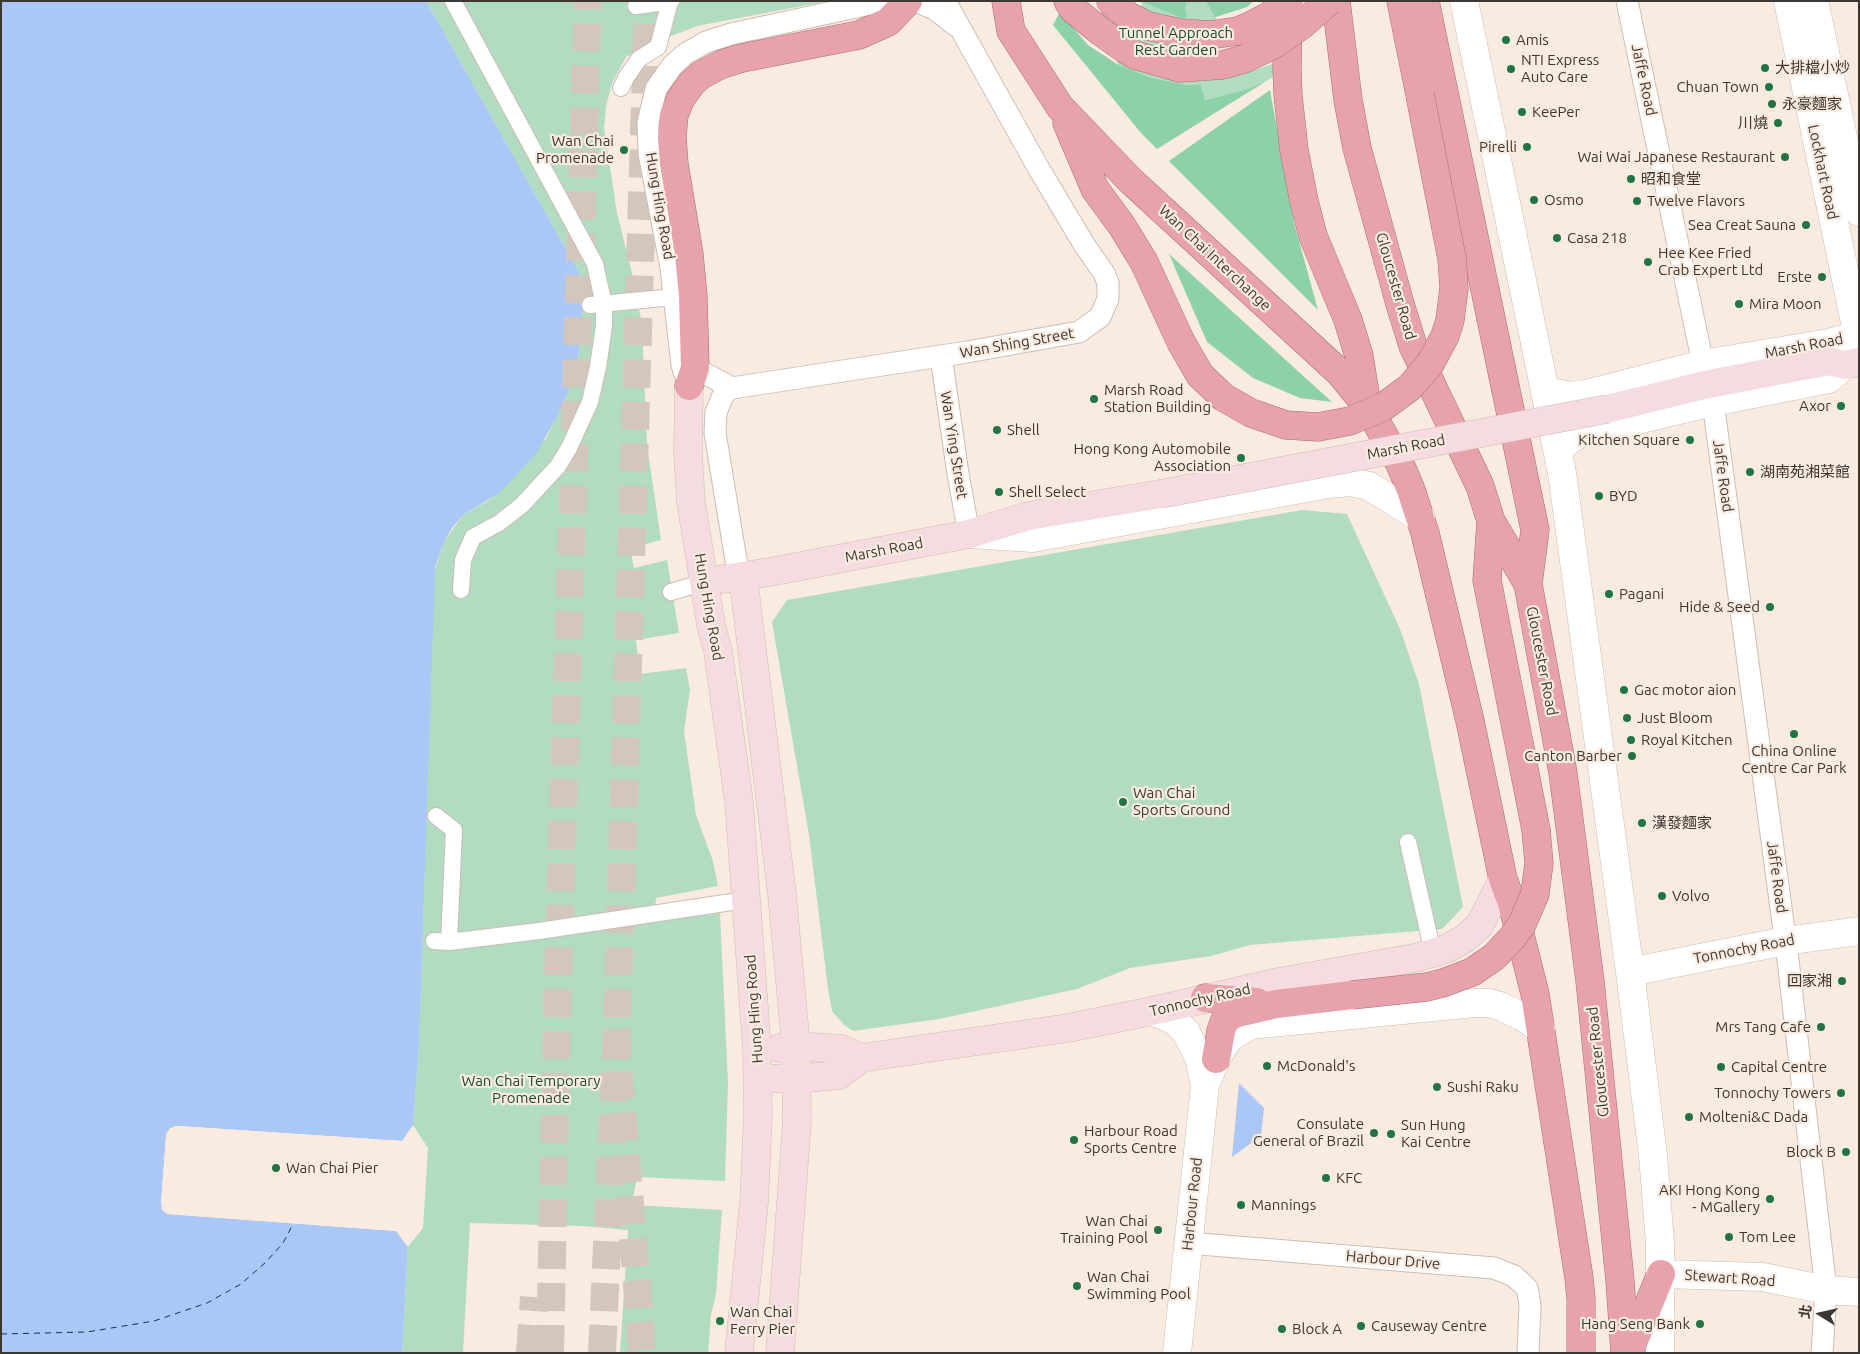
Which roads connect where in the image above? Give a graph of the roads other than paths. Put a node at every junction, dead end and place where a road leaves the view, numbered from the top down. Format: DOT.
graph roads {
  1 [pos="453,1"];
  2 [pos="671,1"];
  3 [pos="884,1"];
  4 [pos="908,1"];
  5 [pos="916,1"];
  6 [pos="945,1"];
  7 [pos="994,1"];
  8 [pos="1006,1"];
  9 [pos="1068,1"];
  10 [pos="1110,1"];
  11 [pos="1289,1"];
  12 [pos="1329,1"];
  13 [pos="1336,1"];
  14 [pos="1401,1"];
  15 [pos="1425,1"];
  16 [pos="1464,1"];
  17 [pos="1627,1"];
  18 [pos="1788,1"];
  19 [pos="1814,1"];
  20 [pos="862,4"];
  21 [pos="636,6"];
  22 [pos="959,28"];
  23 [pos="1011,31"];
  24 [pos="621,88"];
  25 [pos="1060,107"];
  26 [pos="1859,212"];
  27 [pos="674,297"];
  28 [pos="597,305"];
  29 [pos="1858,338"];
  30 [pos="941,356"];
  31 [pos="1851,364"];
  32 [pos="692,377"];
  33 [pos="1707,384"];
  34 [pos="732,388"];
  35 [pos="1545,391"];
  36 [pos="1586,394"];
  37 [pos="1367,406"];
  38 [pos="1594,430"];
  39 [pos="1558,451"];
  40 [pos="1421,518"];
  41 [pos="1491,521"];
  42 [pos="969,534"];
  43 [pos="729,578"];
  44 [pos="1528,584"];
  45 [pos="461,590"];
  46 [pos="671,592"];
  47 [pos="436,816"];
  48 [pos="1408,842"];
  49 [pos="1503,879"];
  50 [pos="745,900"];
  51 [pos="1859,931"];
  52 [pos="1786,940"];
  53 [pos="1432,952"];
  54 [pos="1630,972"];
  55 [pos="1205,998"];
  56 [pos="1276,1004"];
  57 [pos="1152,1011"];
  58 [pos="1541,1029"];
  59 [pos="796,1046"];
  60 [pos="757,1050"];
  61 [pos="861,1058"];
  62 [pos="1216,1059"];
  63 [pos="758,1078"];
  64 [pos="798,1079"];
  65 [pos="1205,1085"];
  66 [pos="1188,1243"];
  67 [pos="1660,1274"];
  68 [pos="1826,1290"];
  69 [pos="1859,1292"];
  70 [pos="740,1353"];
  71 [pos="780,1353"];
  72 [pos="1177,1353"];
  73 [pos="1528,1353"];
  74 [pos="1581,1353"];
  75 [pos="1625,1353"];
  76 [pos="1629,1353"];
  77 [pos="1660,1353"];
  78 [pos="1822,1353"];
  1 -- 28 [label="street"];
  2 -- 21 [label="street"];
  2 -- 24 [label="street"];
  3 -- 20 [label="street, Hung Hing Road"];
  4 -- 32 [label="highway"];
  5 -- 22 [label="street"];
  6 -- 22 [label="street"];
  7 -- 23 [label="highway"];
  8 -- 23 [label="highway, Wan Chai Interchange"];
  9 -- 12 [label="highway, bridge"];
  10 -- 11 [label="highway, bridge"];
  11 -- 37 [label="highway"];
  13 -- 41 [label="highway, Gloucester Road"];
  14 -- 25 [label="highway, bridge"];
  15 -- 44 [label="highway"];
  16 -- 35 [label="street"];
  17 -- 33 [label="street, Jaffe Road"];
  18 -- 29 [label="street, Lockhart Road"];
  19 -- 26 [label="street, Lockhart Road"];
  20 -- 27 [label="street, Hung Hing Road"];
  22 -- 30 [label="street, Wan Shing Street"];
  23 -- 25 [label="highway, Wan Chai Interchange"];
  25 -- 37 [label="highway, Wan Chai Interchange"];
  27 -- 28 [label="street"];
  27 -- 32 [label="street, Hung Hing Road"];
  28 -- 45 [label="street"];
  29 -- 33 [label="street, Marsh Road"];
  30 -- 34 [label="street, Wan Shing Street"];
  30 -- 42 [label="street, Wan Ying Street"];
  31 -- 33 [label="main road, Marsh Road"];
  32 -- 34 [label="street"];
  32 -- 43 [label="main road, Hung Hing Road"];
  33 -- 36 [label="street, Marsh Road"];
  33 -- 38 [label="street, Marsh Road"];
  33 -- 42 [label="main road, Marsh Road, bridge"];
  33 -- 52 [label="street, Jaffe Road"];
  34 -- 43 [label="street, Hung Hing Road"];
  35 -- 36 [label="street, Marsh Road"];
  35 -- 39 [label="street"];
  36 -- 38 [label="street"];
  37 -- 40 [label="highway, Wan Chai Interchange"];
  38 -- 39 [label="street, Marsh Road"];
  39 -- 54 [label="street"];
  40 -- 42 [label="street, Marsh Road"];
  40 -- 49 [label="highway"];
  41 -- 44 [label="highway, Gloucester Road"];
  41 -- 56 [label="highway, bridge"];
  42 -- 43 [label="main road, Marsh Road"];
  43 -- 46 [label="street"];
  43 -- 50 [label="main road, Hung Hing Road"];
  43 -- 59 [label="main road, Hung Hing Road"];
  44 -- 75 [label="highway, Gloucester Road"];
  47 -- 50 [label="street"];
  48 -- 53 [label="street"];
  49 -- 53 [label="main road, Tonnochy Road"];
  49 -- 58 [label="highway"];
  50 -- 60 [label="main road, Hung Hing Road"];
  51 -- 52 [label="street, Tonnochy Road"];
  52 -- 54 [label="street, Tonnochy Road"];
  52 -- 68 [label="street, Jaffe Road"];
  53 -- 55 [label="main road, Tonnochy Road"];
  54 -- 67 [label="street"];
  55 -- 56 [label="highway"];
  55 -- 57 [label="main road, Tonnochy Road"];
  56 -- 62 [label="highway"];
  57 -- 61 [label="main road, Tonnochy Road"];
  57 -- 65 [label="street, Harbour Road"];
  58 -- 62 [label="street"];
  58 -- 74 [label="highway"];
  59 -- 60 [label="main road"];
  59 -- 61 [label="main road"];
  59 -- 64 [label="main road, Hung Hing Road"];
  60 -- 63 [label="main road, Hung Hing Road"];
  61 -- 64 [label="main road, Tonnochy Road"];
  62 -- 65 [label="street, Harbour Road"];
  63 -- 64 [label="main road, Tonnochy Road"];
  63 -- 70 [label="main road, Hung Hing Road"];
  64 -- 71 [label="main road, Hung Hing Road"];
  65 -- 66 [label="street, Harbour Road"];
  66 -- 72 [label="street, Harbour Road"];
  66 -- 73 [label="street, Harbour Drive"];
  67 -- 68 [label="street, Stewart Road"];
  67 -- 76 [label="highway"];
  67 -- 77 [label="street"];
  68 -- 69 [label="street, Stewart Road"];
  68 -- 78 [label="street, Jaffe Road"];
}
